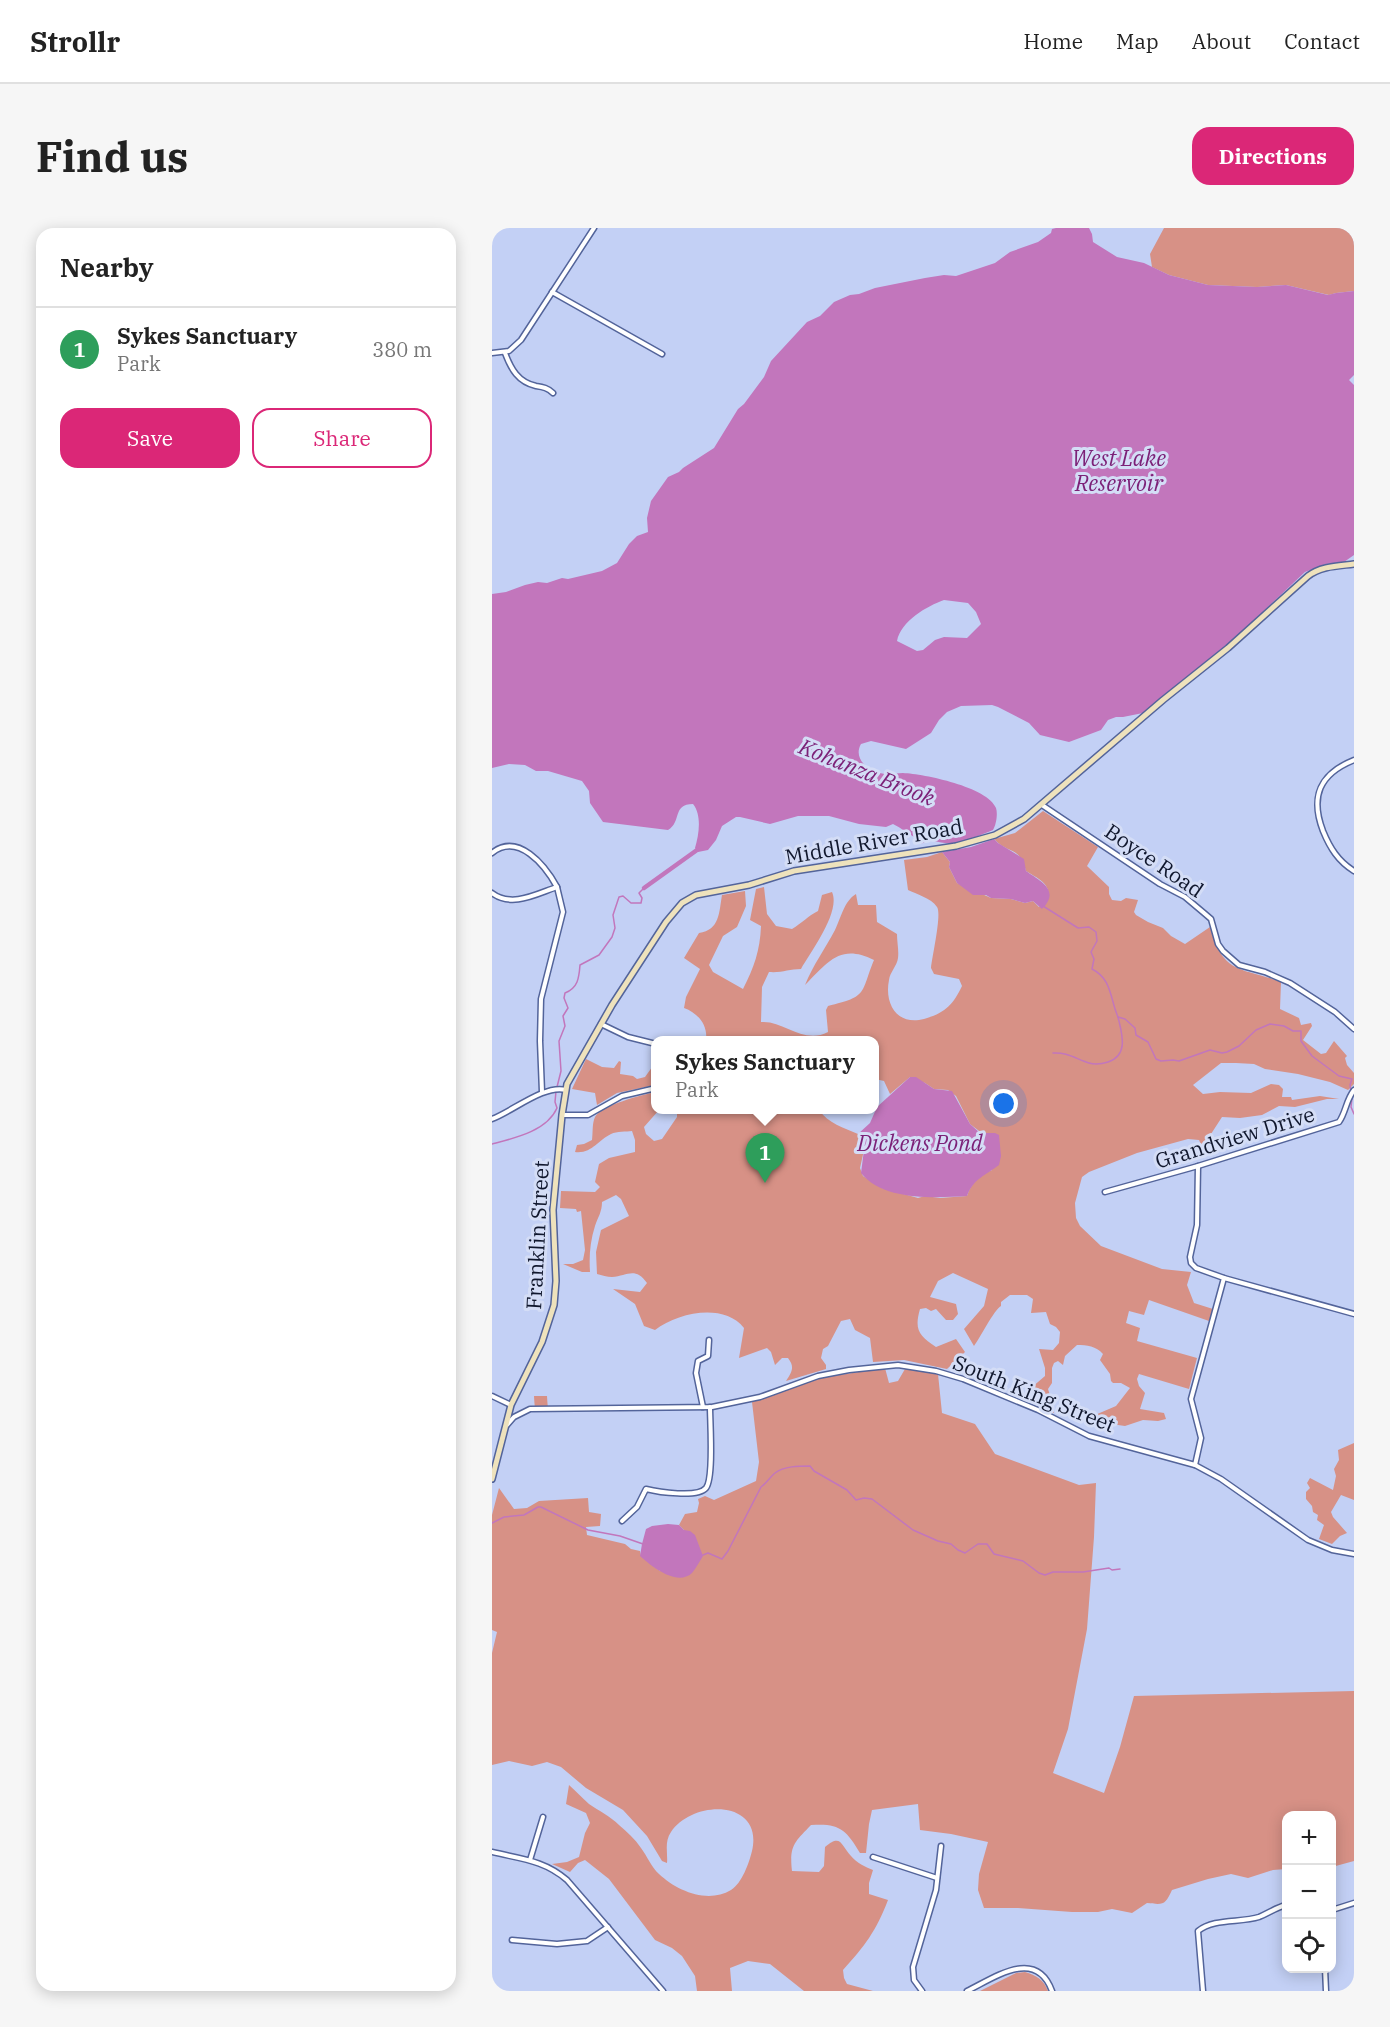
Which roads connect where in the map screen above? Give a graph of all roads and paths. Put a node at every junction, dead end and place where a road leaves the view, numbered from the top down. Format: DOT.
graph roads {
  1 [pos="593,228"];
  2 [pos="552,292"];
  3 [pos="492,353"];
  4 [pos="505,353"];
  5 [pos="662,354"];
  6 [pos="553,393"];
  7 [pos="1354,564"];
  8 [pos="1354,760"];
  9 [pos="1042,805"];
  10 [pos="492,853"];
  11 [pos="1354,871"];
  12 [pos="557,886"];
  13 [pos="492,893"];
  14 [pos="601,1024"];
  15 [pos="1354,1029"];
  16 [pos="651,1043"];
  17 [pos="563,1089"];
  18 [pos="651,1089"];
  19 [pos="1354,1090"];
  20 [pos="542,1092"];
  21 [pos="562,1115"];
  22 [pos="492,1119"];
  23 [pos="1198,1166"];
  24 [pos="1105,1192"];
  25 [pos="1224,1278"];
  26 [pos="1354,1314"];
  27 [pos="709,1340"];
  28 [pos="492,1396"];
  29 [pos="511,1405"];
  30 [pos="703,1407"];
  31 [pos="710,1407"];
  32 [pos="507,1426"];
  33 [pos="1195,1465"];
  34 [pos="492,1479"];
  35 [pos="622,1521"];
  36 [pos="1354,1554"];
  37 [pos="543,1817"];
  38 [pos="941,1846"];
  39 [pos="492,1852"];
  40 [pos="873,1857"];
  41 [pos="530,1860"];
  42 [pos="937,1878"];
  43 [pos="1354,1903"];
  44 [pos="1282,1906"];
  45 [pos="1336,1909"];
  46 [pos="609,1927"];
  47 [pos="512,1940"];
  48 [pos="1325,1973"];
  49 [pos="663,1991"];
  50 [pos="922,1991"];
  51 [pos="967,1991"];
  52 [pos="1052,1991"];
  53 [pos="1203,1991"];
  54 [pos="1319,1991"];
  55 [pos="1326,1991"];
  1 -- 2 [label="street"];
  2 -- 4 [label="street"];
  2 -- 5 [label="street"];
  3 -- 4 [label="street"];
  4 -- 6 [label="street"];
  7 -- 9 [label="main road, Middle River Road"];
  8 -- 11 [label="street"];
  9 -- 14 [label="main road, Middle River Road"];
  9 -- 15 [label="street, Boyce Road"];
  10 -- 12 [label="street"];
  12 -- 13 [label="street"];
  12 -- 20 [label="street"];
  14 -- 16 [label="street"];
  14 -- 17 [label="main road, Middle River Road"];
  17 -- 20 [label="street"];
  17 -- 21 [label="main road, Franklin Street"];
  18 -- 21 [label="street"];
  19 -- 23 [label="street, Grandview Drive"];
  20 -- 22 [label="street"];
  21 -- 29 [label="main road, Franklin Street"];
  23 -- 24 [label="street, Grandview Drive"];
  23 -- 25 [label="street"];
  25 -- 26 [label="street"];
  25 -- 33 [label="street"];
  27 -- 30 [label="street"];
  28 -- 29 [label="street"];
  29 -- 32 [label="main road, Franklin Street"];
  30 -- 31 [label="street, South King Street"];
  30 -- 32 [label="street, South King Street"];
  31 -- 33 [label="street, South King Street"];
  31 -- 35 [label="street"];
  32 -- 34 [label="main road, Franklin Street"];
  33 -- 36 [label="street, South King Street"];
  37 -- 41 [label="street"];
  38 -- 42 [label="street"];
  39 -- 41 [label="street"];
  40 -- 42 [label="street"];
  41 -- 46 [label="street"];
  42 -- 50 [label="street"];
  43 -- 45 [label="street"];
  44 -- 53 [label="street"];
  46 -- 47 [label="street"];
  46 -- 49 [label="street"];
  48 -- 55 [label="street"];
  51 -- 52 [label="street"];
  54 -- 55 [label="street"];
}
